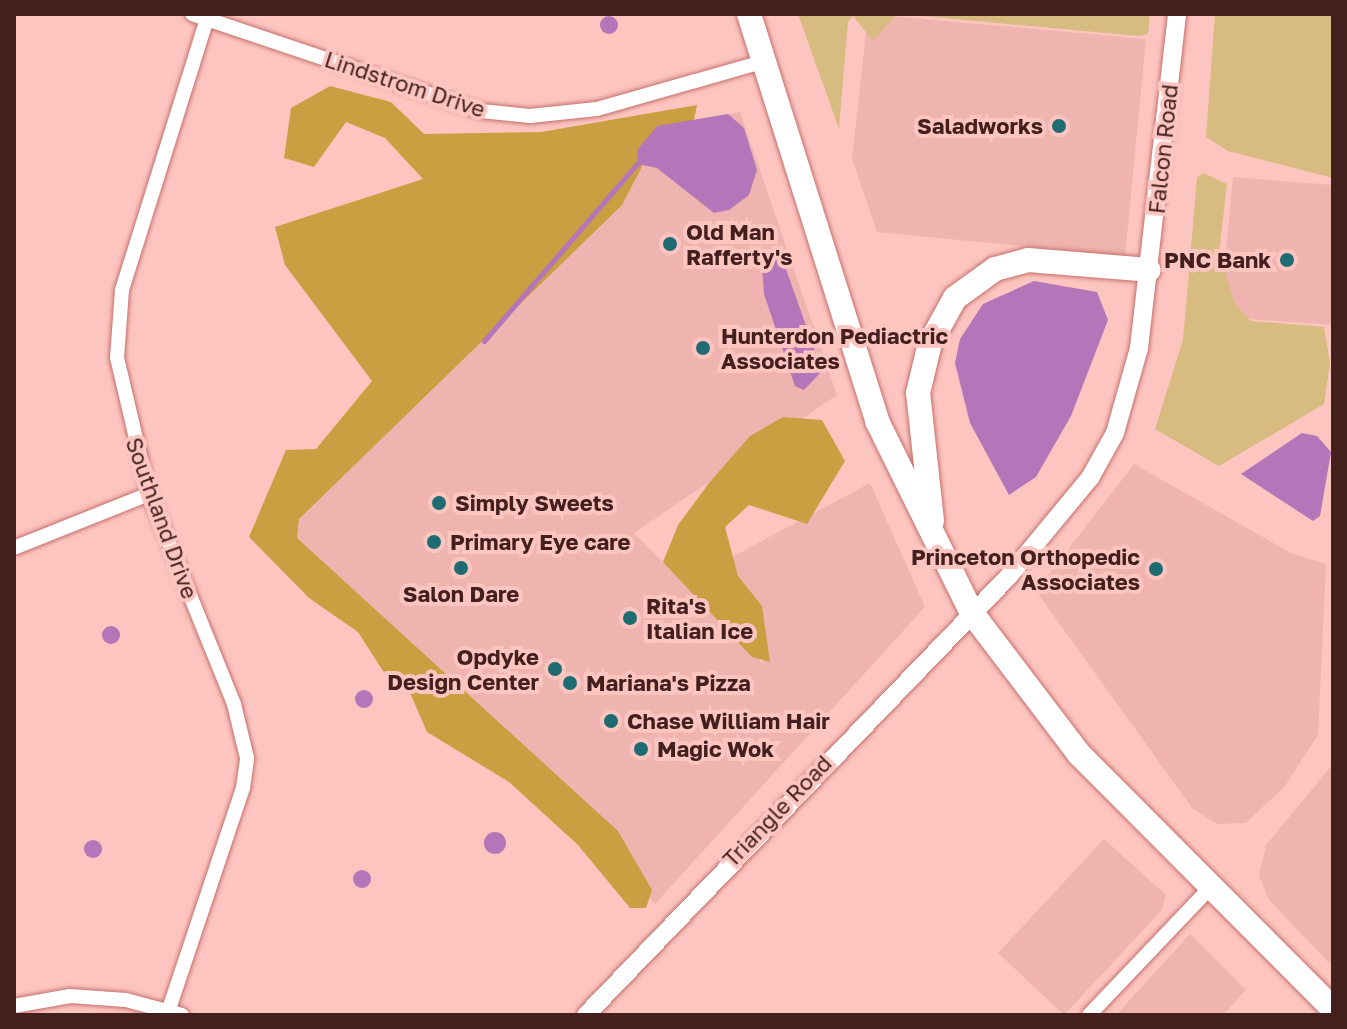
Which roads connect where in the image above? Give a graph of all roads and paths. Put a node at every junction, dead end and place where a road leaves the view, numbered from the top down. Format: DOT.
graph roads {
  1 [pos="749,14"];
  2 [pos="1177,14"];
  3 [pos="200,16"];
  4 [pos="762,62"];
  5 [pos="1149,270"];
  6 [pos="149,494"];
  7 [pos="936,547"];
  8 [pos="14,548"];
  9 [pos="972,613"];
  10 [pos="1210,888"];
  11 [pos="14,1006"];
  12 [pos="1333,1009"];
  13 [pos="175,1012"];
  14 [pos="586,1015"];
  15 [pos="1089,1015"];
  1 -- 4 [label="highway"];
  2 -- 5 [label="street, Falcon Road"];
  3 -- 4 [label="street, Lindstrom Drive"];
  3 -- 6 [label="street, Southland Drive"];
  4 -- 7 [label="highway"];
  5 -- 7 [label="highway"];
  5 -- 9 [label="street, Falcon Road"];
  6 -- 8 [label="street"];
  6 -- 13 [label="street, Southland Drive"];
  7 -- 9 [label="highway"];
  9 -- 10 [label="highway"];
  9 -- 14 [label="street, Triangle Road"];
  10 -- 12 [label="highway"];
  10 -- 15 [label="street"];
  11 -- 13 [label="street"];
}
